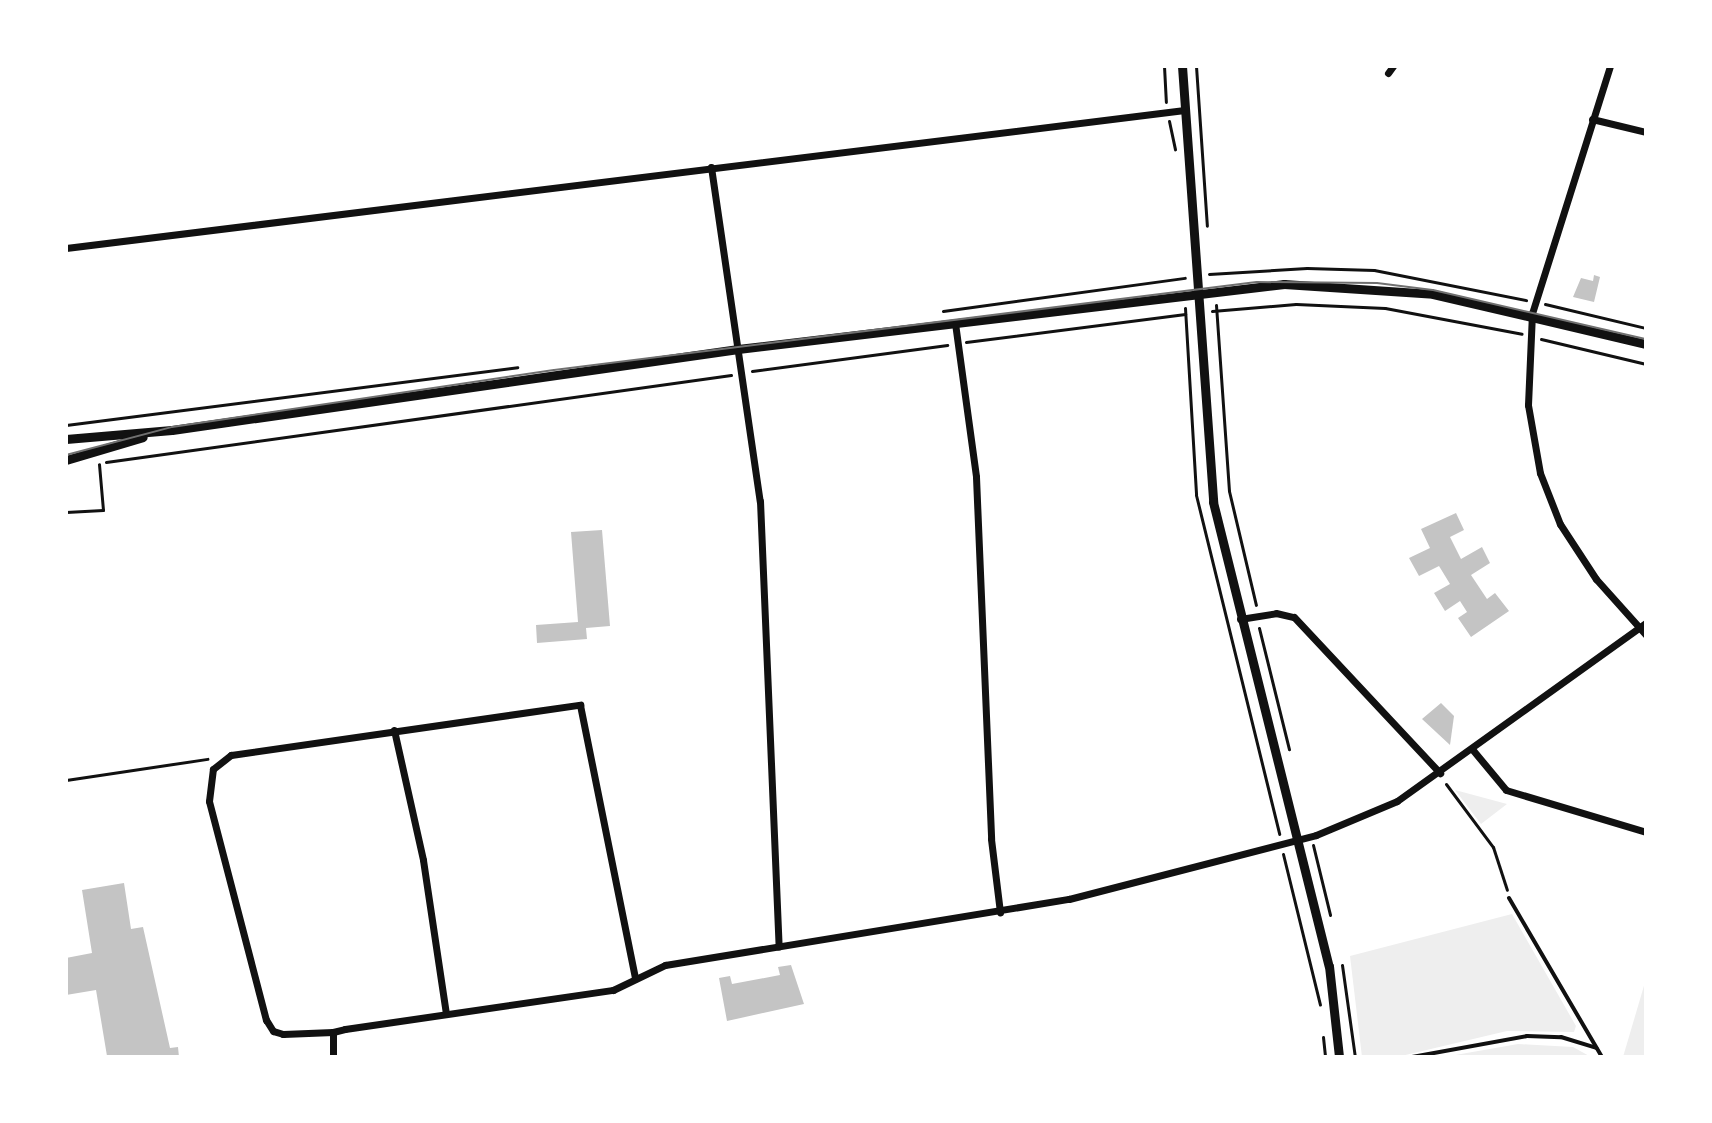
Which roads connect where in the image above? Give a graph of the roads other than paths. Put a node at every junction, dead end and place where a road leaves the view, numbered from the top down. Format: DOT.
graph roads {
  1 [pos="1182,66"];
  2 [pos="1610,66"];
  3 [pos="1185,110"];
  4 [pos="1592,119"];
  5 [pos="1646,132"];
  6 [pos="711,167"];
  7 [pos="66,248"];
  8 [pos="1200,293"];
  9 [pos="1532,317"];
  10 [pos="955,323"];
  11 [pos="1646,344"];
  12 [pos="738,349"];
  13 [pos="172,430"];
  14 [pos="70,438"];
  15 [pos="79,456"];
  16 [pos="66,460"];
  17 [pos="1240,619"];
  18 [pos="1646,623"];
  19 [pos="1638,629"];
  20 [pos="1646,635"];
  21 [pos="394,730"];
  22 [pos="1472,749"];
  23 [pos="1440,773"];
  24 [pos="1646,832"];
  25 [pos="1297,841"];
  26 [pos="1509,898"];
  27 [pos="1000,912"];
  28 [pos="779,947"];
  29 [pos="635,979"];
  30 [pos="446,1013"];
  31 [pos="333,1032"];
  32 [pos="1596,1048"];
  33 [pos="333,1057"];
  34 [pos="1339,1057"];
  35 [pos="1412,1057"];
  36 [pos="1602,1057"];
  1 -- 3 [label="street"];
  2 -- 4 [label="street"];
  3 -- 6 [label="street"];
  3 -- 8 [label="street"];
  4 -- 5 [label="street"];
  4 -- 9 [label="street"];
  6 -- 7 [label="street"];
  6 -- 12 [label="street"];
  8 -- 9 [label="street"];
  8 -- 10 [label="street"];
  8 -- 17 [label="street"];
  9 -- 11 [label="street"];
  9 -- 19 [label="street"];
  10 -- 12 [label="street"];
  10 -- 27 [label="street"];
  12 -- 13 [label="street"];
  12 -- 28 [label="street"];
  13 -- 14 [label="street"];
  13 -- 15 [label="street"];
  14 -- 15 [label="street"];
  15 -- 16 [label="street"];
  17 -- 23 [label="street"];
  17 -- 25 [label="street"];
  18 -- 19 [label="street"];
  19 -- 20 [label="street"];
  19 -- 22 [label="street"];
  21 -- 29 [label="street"];
  21 -- 30 [label="street"];
  21 -- 31 [label="street"];
  22 -- 23 [label="street"];
  22 -- 24 [label="street"];
  23 -- 25 [label="street"];
  25 -- 27 [label="street"];
  25 -- 34 [label="street"];
  26 -- 32 [label="lane"];
  27 -- 28 [label="street"];
  28 -- 29 [label="street"];
  29 -- 30 [label="street"];
  30 -- 31 [label="street"];
  31 -- 33 [label="street"];
  32 -- 35 [label="lane"];
  32 -- 36 [label="lane"];
}
